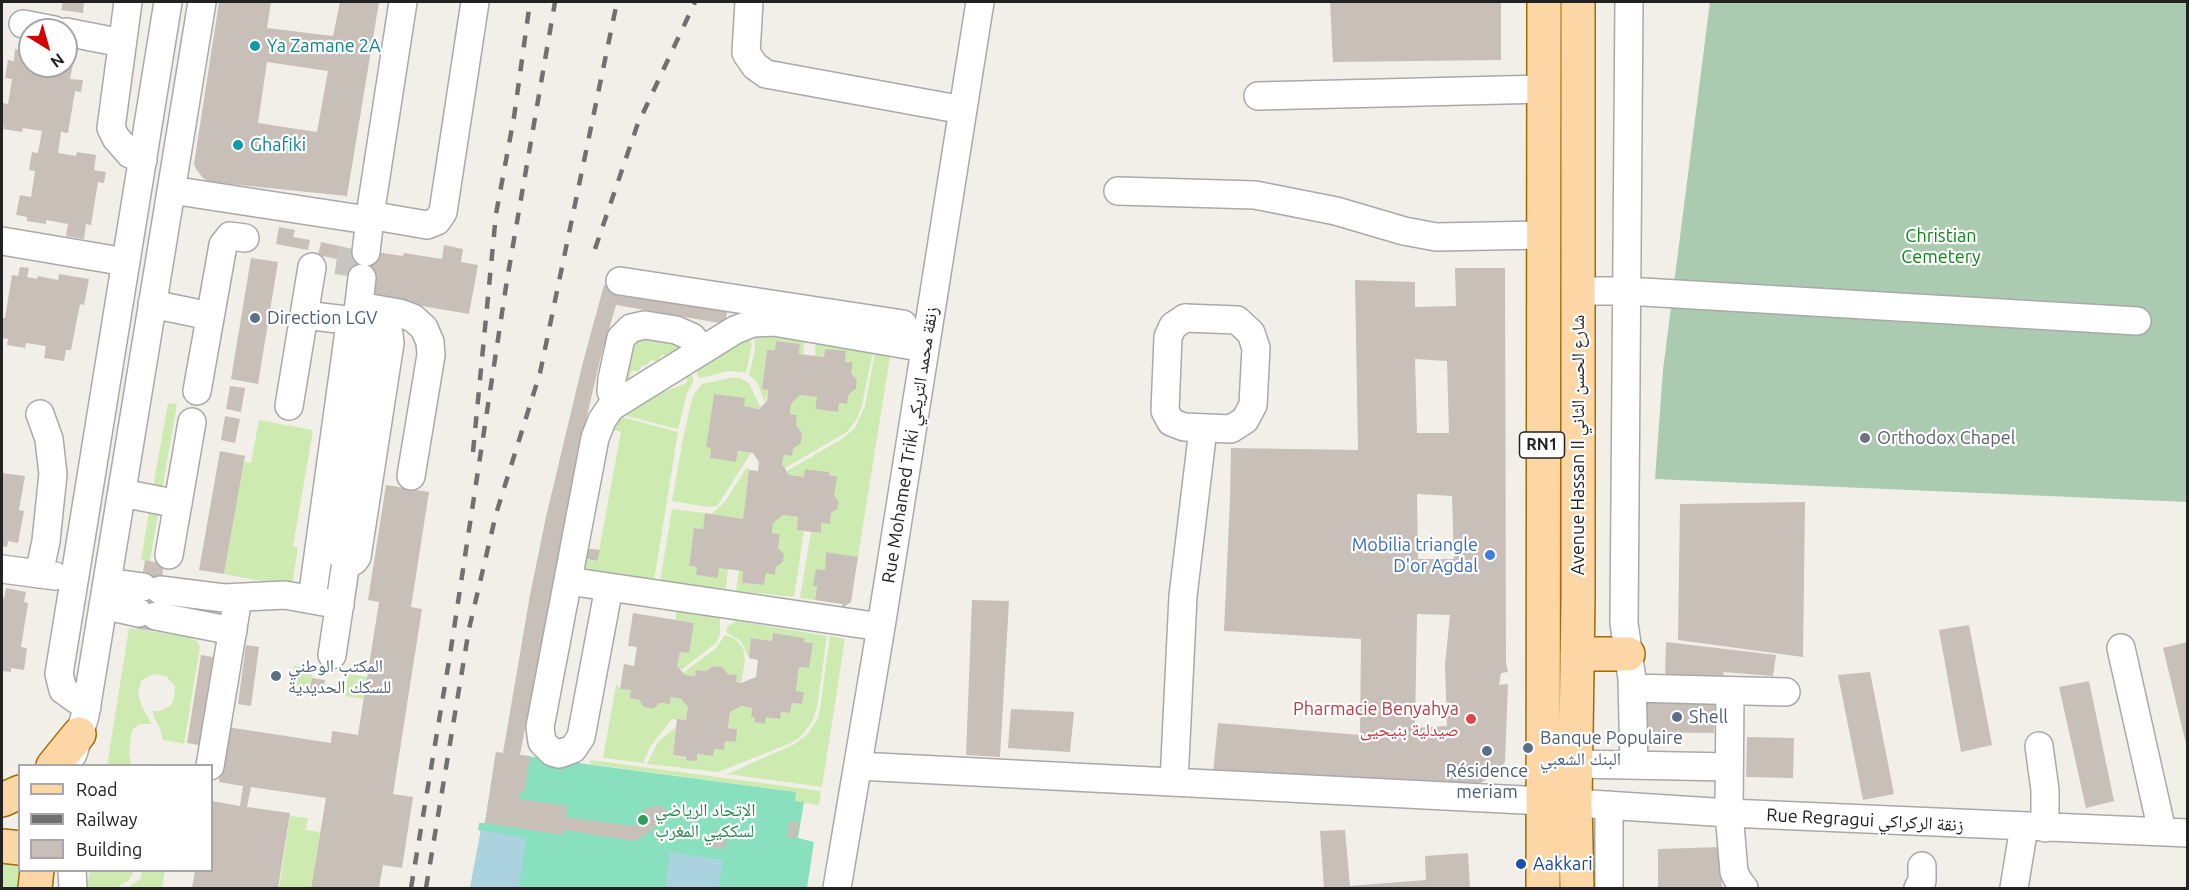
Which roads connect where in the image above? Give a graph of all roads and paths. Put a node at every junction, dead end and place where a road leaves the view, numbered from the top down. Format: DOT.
graph roads {
  1 [pos="128,2"];
  2 [pos="168,2"];
  3 [pos="202,2"];
  4 [pos="403,2"];
  5 [pos="475,2"];
  6 [pos="749,2"];
  7 [pos="980,2"];
  8 [pos="1544,2"];
  9 [pos="1578,2"];
  10 [pos="1629,2"];
  11 [pos="78,34"];
  12 [pos="122,43"];
  13 [pos="1544,89"];
  14 [pos="1258,96"];
  15 [pos="963,110"];
  16 [pos="143,160"];
  17 [pos="171,190"];
  18 [pos="1118,190"];
  19 [pos="364,217"];
  20 [pos="1543,236"];
  21 [pos="245,238"];
  22 [pos="2,241"];
  23 [pos="126,262"];
  24 [pos="312,267"];
  25 [pos="620,281"];
  26 [pos="1578,291"];
  27 [pos="1626,291"];
  28 [pos="152,304"];
  29 [pos="304,315"];
  30 [pos="210,316"];
  31 [pos="352,319"];
  32 [pos="2137,321"];
  33 [pos="903,324"];
  34 [pos="925,348"];
  35 [pos="431,349"];
  36 [pos="702,350"];
  37 [pos="197,392"];
  38 [pos="615,404"];
  39 [pos="289,406"];
  40 [pos="40,414"];
  41 [pos="192,422"];
  42 [pos="1203,429"];
  43 [pos="411,476"];
  44 [pos="122,493"];
  45 [pos="178,504"];
  46 [pos="169,555"];
  47 [pos="2,569"];
  48 [pos="39,574"];
  49 [pos="74,580"];
  50 [pos="568,580"];
  51 [pos="609,587"];
  52 [pos="105,594"];
  53 [pos="238,598"];
  54 [pos="312,599"];
  55 [pos="150,601"];
  56 [pos="340,605"];
  57 [pos="881,627"];
  58 [pos="233,631"];
  59 [pos="2121,648"];
  60 [pos="1577,654"];
  61 [pos="1628,654"];
  62 [pos="332,655"];
  63 [pos="1633,688"];
  64 [pos="1730,691"];
  65 [pos="1786,692"];
  66 [pos="82,743"];
  67 [pos="2039,746"];
  68 [pos="54,764"];
  69 [pos="210,764"];
  70 [pos="1576,764"];
  71 [pos="1634,765"];
  72 [pos="858,766"];
  73 [pos="1729,768"];
  74 [pos="1174,782"];
  75 [pos="18,793"];
  76 [pos="2,800"];
  77 [pos="1543,801"];
  78 [pos="1575,803"];
  79 [pos="1609,805"];
  80 [pos="1729,813"];
  81 [pos="2034,827"];
  82 [pos="18,831"];
  83 [pos="2175,832"];
  84 [pos="2,844"];
  85 [pos="18,848"];
  86 [pos="72,872"];
  87 [pos="73,888"];
  88 [pos="837,888"];
  89 [pos="1543,888"];
  90 [pos="1577,888"];
  91 [pos="1609,888"];
  92 [pos="1744,888"];
  93 [pos="2014,888"];
  1 -- 12 [label="street"];
  2 -- 16 [label="street"];
  3 -- 17 [label="street"];
  4 -- 19 [label="street"];
  5 -- 19 [label="street"];
  6 -- 15 [label="street"];
  7 -- 15 [label="street, Rue Mohamed Triki زنقة محمد التريكي"];
  8 -- 13 [label="main road, Avenue Hassan II شارع الحسن الثاني / RN1"];
  9 -- 26 [label="main road, Avenue Hassan II شارع الحسن الثاني / RN1"];
  10 -- 27 [label="street"];
  11 -- 12 [label="street"];
  12 -- 16 [label="street"];
  13 -- 14 [label="street"];
  13 -- 20 [label="main road, Avenue Hassan II شارع الحسن الثاني / RN1"];
  15 -- 34 [label="street, Rue Mohamed Triki زنقة محمد التريكي"];
  16 -- 23 [label="street"];
  17 -- 19 [label="street"];
  17 -- 28 [label="street"];
  18 -- 20 [label="street"];
  19 -- 31 [label="street"];
  20 -- 77 [label="main road, Avenue Hassan II شارع الحسن الثاني / RN1"];
  21 -- 30 [label="street"];
  22 -- 23 [label="street"];
  23 -- 49 [label="street"];
  24 -- 29 [label="street"];
  25 -- 33 [label="street"];
  26 -- 27 [label="street"];
  26 -- 60 [label="main road, Avenue Hassan II شارع الحسن الثاني / RN1"];
  27 -- 32 [label="street"];
  27 -- 61 [label="street"];
  28 -- 30 [label="street"];
  28 -- 44 [label="street"];
  29 -- 31 [label="street"];
  29 -- 39 [label="street"];
  30 -- 37 [label="street"];
  31 -- 35 [label="street"];
  31 -- 54 [label="street"];
  34 -- 36 [label="street"];
  34 -- 57 [label="street, Rue Mohamed Triki زنقة محمد التريكي"];
  35 -- 43 [label="street"];
  35 -- 56 [label="street"];
  36 -- 38 [label="street"];
  36 -- 38 [label="street"];
  38 -- 50 [label="street"];
  40 -- 48 [label="street"];
  41 -- 45 [label="street"];
  42 -- 42 [label="street"];
  42 -- 74 [label="street"];
  44 -- 45 [label="street"];
  44 -- 52 [label="street"];
  45 -- 46 [label="street"];
  47 -- 48 [label="street"];
  48 -- 49 [label="street"];
  49 -- 66 [label="street"];
  50 -- 51 [label="street"];
  50 -- 51 [label="street"];
  51 -- 57 [label="street"];
  52 -- 55 [label="street"];
  52 -- 66 [label="street"];
  53 -- 54 [label="street"];
  53 -- 55 [label="street"];
  53 -- 58 [label="street"];
  54 -- 56 [label="street"];
  55 -- 58 [label="street"];
  56 -- 62 [label="street"];
  57 -- 72 [label="street, Rue Mohamed Triki زنقة محمد التريكي"];
  58 -- 69 [label="street"];
  59 -- 83 [label="street"];
  60 -- 61 [label="main road"];
  60 -- 70 [label="main road, Avenue Hassan II شارع الحسن الثاني / RN1"];
  61 -- 63 [label="street"];
  63 -- 64 [label="street"];
  63 -- 71 [label="street"];
  64 -- 65 [label="street"];
  64 -- 73 [label="street"];
  66 -- 68 [label="main road"];
  67 -- 81 [label="street"];
  70 -- 71 [label="street"];
  70 -- 78 [label="main road, Avenue Hassan II شارع الحسن الثاني / RN1"];
  71 -- 73 [label="street"];
  72 -- 74 [label="street, Rue Regragui زنقة الركراكي"];
  72 -- 88 [label="street, Rue Mohamed Triki زنقة محمد التريكي"];
  73 -- 80 [label="street"];
  74 -- 77 [label="street, Rue Regragui زنقة الركراكي"];
  75 -- 76 [label="main road"];
  77 -- 78 [label="street, Rue Regragui زنقة الركراكي"];
  77 -- 89 [label="main road, Avenue Hassan II شارع الحسن الثاني / RN1"];
  78 -- 79 [label="street, Rue Regragui زنقة الركراكي"];
  78 -- 90 [label="main road, Avenue Hassan II شارع الحسن الثاني / RN1"];
  79 -- 80 [label="street, Rue Regragui زنقة الركراكي"];
  79 -- 91 [label="street"];
  80 -- 81 [label="street, Rue Regragui زنقة الركراكي"];
  80 -- 92 [label="street"];
  81 -- 83 [label="street, Rue Regragui زنقة الركراكي"];
  81 -- 93 [label="street"];
  82 -- 84 [label="street"];
  84 -- 85 [label="main road"];
  86 -- 87 [label="street"];
}
